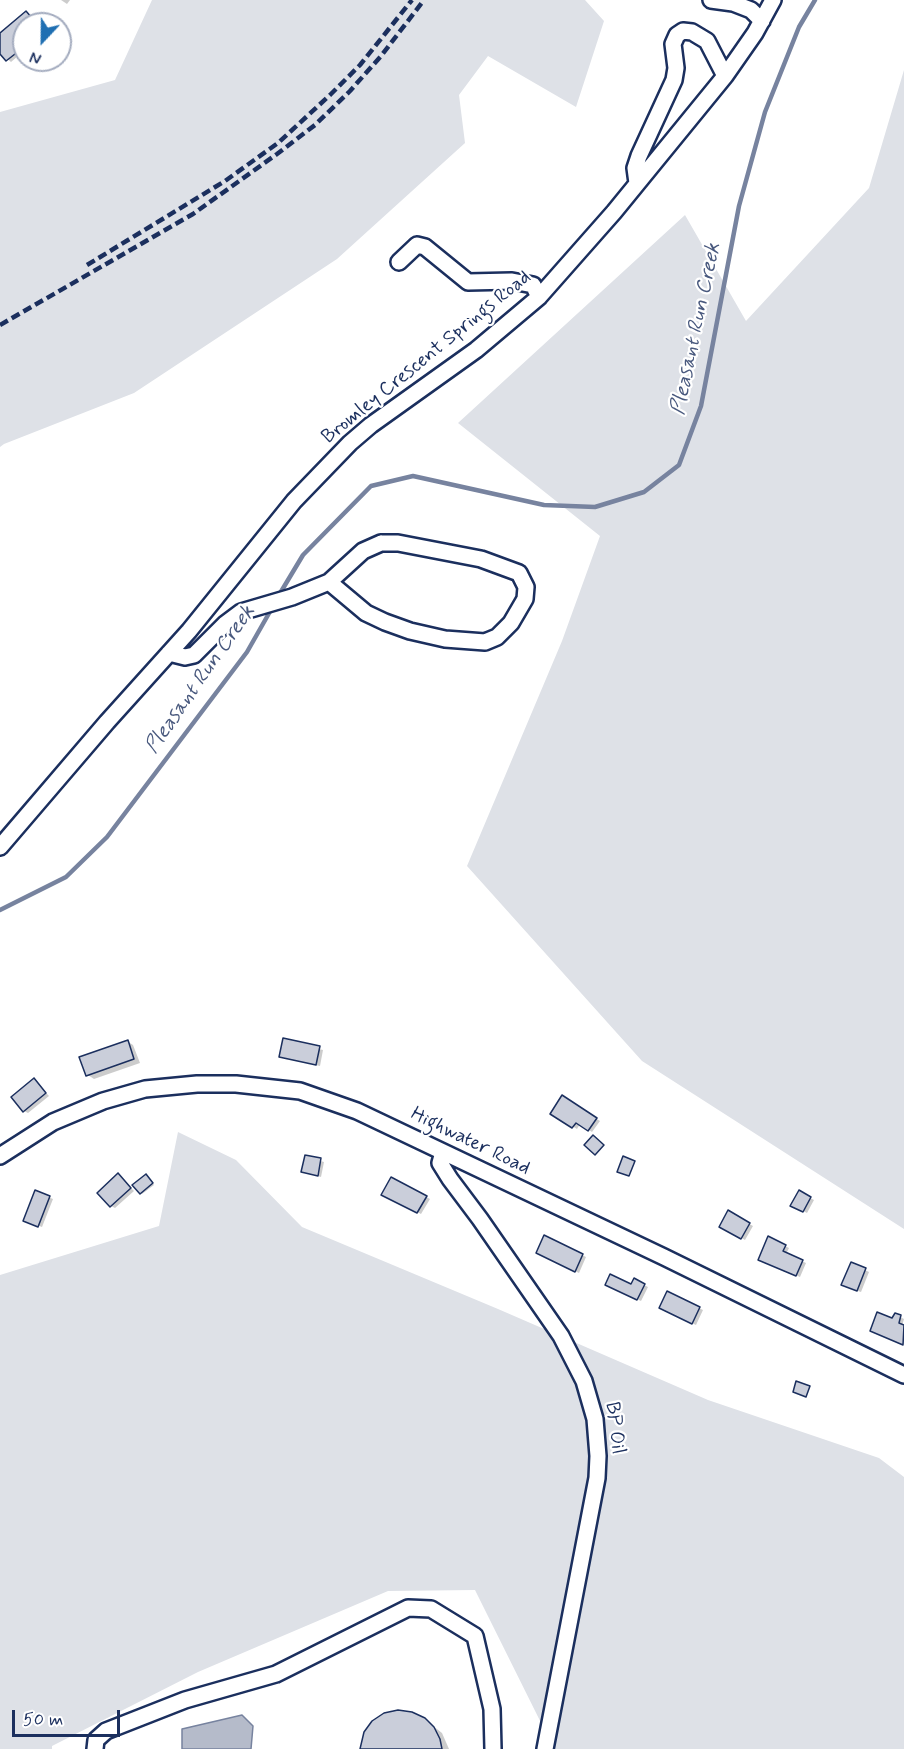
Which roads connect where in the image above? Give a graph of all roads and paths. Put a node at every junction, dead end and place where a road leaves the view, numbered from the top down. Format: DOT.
graph roads {
  1 [pos="711,0"];
  2 [pos="772,0"];
  3 [pos="762,21"];
  4 [pos="724,76"];
  5 [pos="637,183"];
  6 [pos="399,262"];
  7 [pos="539,297"];
  8 [pos="329,582"];
  9 [pos="169,653"];
  10 [pos="0,847"];
  11 [pos="443,1152"];
  12 [pos="0,1156"];
  13 [pos="904,1374"];
  14 [pos="95,1749"];
  15 [pos="493,1749"];
  16 [pos="545,1749"];
  1 -- 3 [label="street"];
  2 -- 3 [label="street, Bromley Crescent Springs Road"];
  3 -- 4 [label="street, Bromley Crescent Springs Road"];
  4 -- 5 [label="street, Bromley Crescent Springs Road"];
  4 -- 5 [label="street"];
  5 -- 7 [label="street, Bromley Crescent Springs Road"];
  6 -- 7 [label="street"];
  7 -- 9 [label="street, Bromley Crescent Springs Road"];
  8 -- 8 [label="street"];
  8 -- 9 [label="street"];
  9 -- 10 [label="street, Bromley Crescent Springs Road"];
  11 -- 12 [label="street, Highwater Road"];
  11 -- 13 [label="street, Highwater Road"];
  11 -- 16 [label="street, BP Oil"];
  14 -- 15 [label="street"];
}
